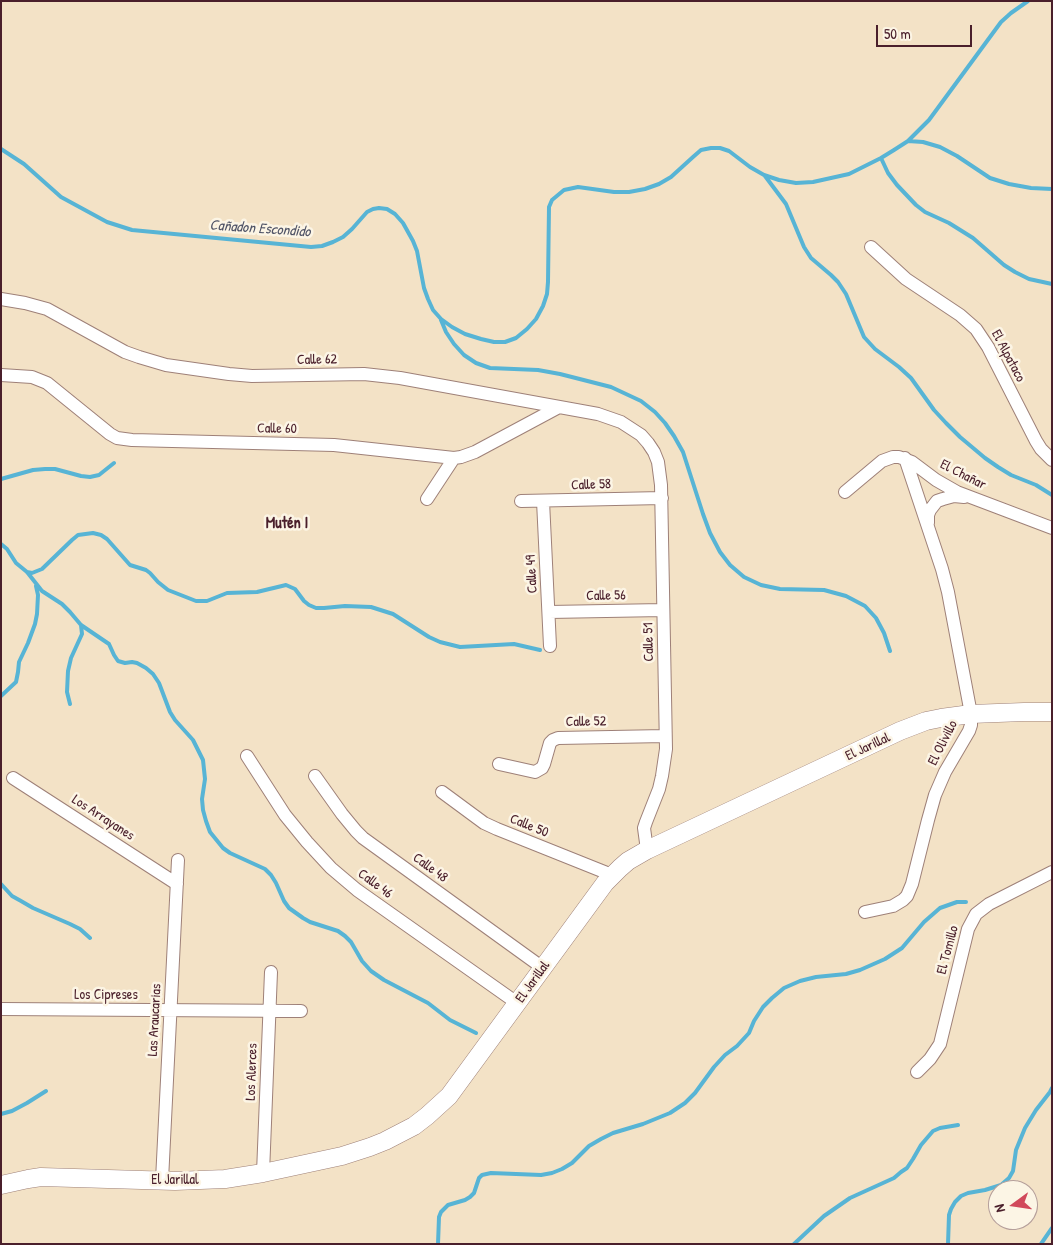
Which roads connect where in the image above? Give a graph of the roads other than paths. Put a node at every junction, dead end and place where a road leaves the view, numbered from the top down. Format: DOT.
graph roads {
  1 [pos="871,247"];
  2 [pos="1,299"];
  3 [pos="1,375"];
  4 [pos="559,407"];
  5 [pos="641,435"];
  6 [pos="454,458"];
  7 [pos="905,458"];
  8 [pos="1052,460"];
  9 [pos="845,492"];
  10 [pos="969,497"];
  11 [pos="662,498"];
  12 [pos="427,499"];
  13 [pos="543,501"];
  14 [pos="521,502"];
  15 [pos="928,528"];
  16 [pos="1052,528"];
  17 [pos="663,610"];
  18 [pos="548,612"];
  19 [pos="550,646"];
  20 [pos="1052,712"];
  21 [pos="971,714"];
  22 [pos="665,736"];
  23 [pos="247,756"];
  24 [pos="499,764"];
  25 [pos="315,776"];
  26 [pos="13,778"];
  27 [pos="442,792"];
  28 [pos="647,850"];
  29 [pos="178,860"];
  30 [pos="1052,872"];
  31 [pos="612,875"];
  32 [pos="177,884"];
  33 [pos="866,912"];
  34 [pos="543,968"];
  35 [pos="271,972"];
  36 [pos="517,1003"];
  37 [pos="6,1009"];
  38 [pos="170,1010"];
  39 [pos="270,1011"];
  40 [pos="301,1011"];
  41 [pos="1,1018"];
  42 [pos="917,1072"];
  43 [pos="263,1173"];
  44 [pos="162,1180"];
  45 [pos="1,1185"];
  1 -- 8 [label="street, El Alpataco"];
  2 -- 4 [label="street, Calle 62"];
  3 -- 6 [label="street, Calle 60"];
  4 -- 5 [label="street, Calle 62"];
  4 -- 6 [label="street, Calle 60"];
  5 -- 11 [label="street, Calle 51"];
  6 -- 12 [label="street"];
  7 -- 9 [label="street"];
  7 -- 10 [label="street, El Chañar"];
  7 -- 15 [label="street, El Olivillo"];
  10 -- 15 [label="street"];
  10 -- 16 [label="street, El Chañar"];
  11 -- 13 [label="street, Calle 58"];
  11 -- 17 [label="street, Calle 51"];
  13 -- 14 [label="street, Calle 58"];
  13 -- 18 [label="street, Calle 49"];
  15 -- 21 [label="street, El Olivillo"];
  17 -- 18 [label="street, Calle 56"];
  17 -- 22 [label="street, Calle 51"];
  18 -- 19 [label="street, Calle 49"];
  20 -- 21 [label="street, El Jarillal"];
  21 -- 28 [label="street, El Jarillal"];
  21 -- 33 [label="street, El Olivillo"];
  22 -- 24 [label="street, Calle 52"];
  22 -- 28 [label="street, Calle 51"];
  23 -- 36 [label="street, Calle 46"];
  25 -- 34 [label="street, Calle 48"];
  26 -- 32 [label="street, Los Arrayanes"];
  27 -- 31 [label="street, Calle 50"];
  28 -- 31 [label="street, El Jarillal"];
  29 -- 32 [label="street, Las Araucarias"];
  30 -- 42 [label="street, El Tomillo"];
  31 -- 34 [label="street, El Jarillal"];
  32 -- 38 [label="street, Las Araucarias"];
  34 -- 36 [label="street, El Jarillal"];
  35 -- 39 [label="street, Los Alerces"];
  36 -- 43 [label="street, El Jarillal"];
  37 -- 38 [label="street, Los Cipreses"];
  37 -- 41 [label="street"];
  38 -- 39 [label="street, Los Cipreses"];
  38 -- 44 [label="street, Las Araucarias"];
  39 -- 40 [label="street, Los Cipreses"];
  39 -- 43 [label="street, Los Alerces"];
  43 -- 44 [label="street, El Jarillal"];
  44 -- 45 [label="street, El Jarillal"];
}
